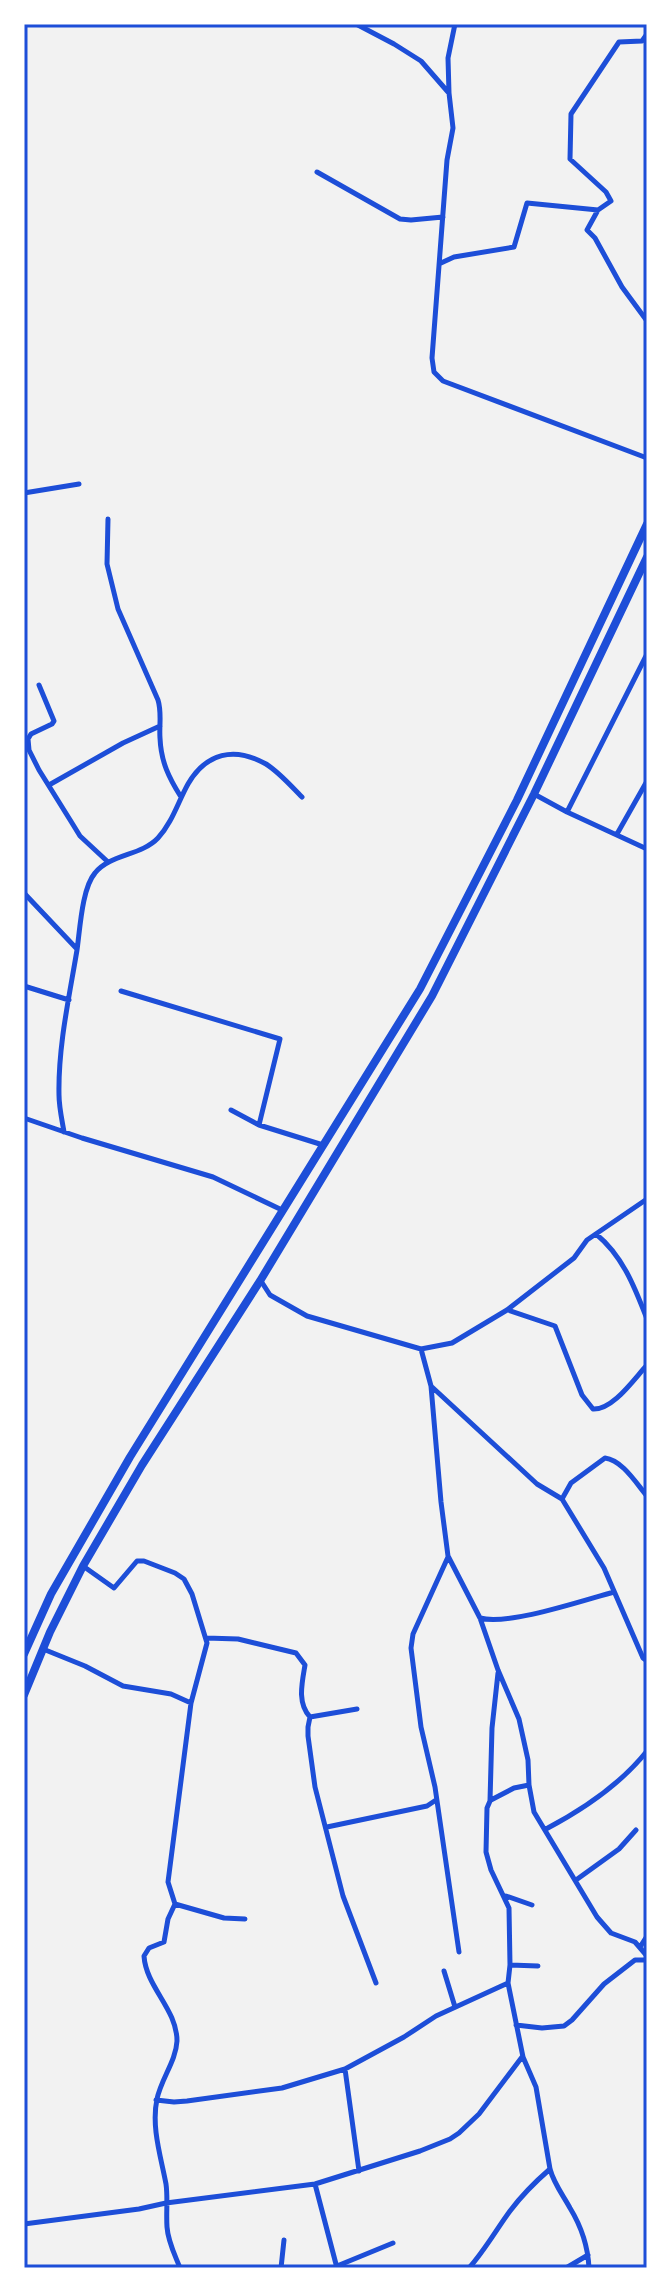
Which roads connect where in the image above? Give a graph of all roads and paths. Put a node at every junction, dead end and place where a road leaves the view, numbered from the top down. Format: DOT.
graph roads {
  1 [pos="356,24"];
  2 [pos="455,24"];
  3 [pos="647,34"];
  4 [pos="449,93"];
  5 [pos="317,172"];
  6 [pos="598,210"];
  7 [pos="443,217"];
  8 [pos="440,264"];
  9 [pos="647,321"];
  10 [pos="647,458"];
  11 [pos="79,484"];
  12 [pos="24,493"];
  13 [pos="108,519"];
  14 [pos="647,524"];
  15 [pos="647,557"];
  16 [pos="603,617"];
  17 [pos="615,623"];
  18 [pos="647,654"];
  19 [pos="39,685"];
  20 [pos="160,726"];
  21 [pos="647,781"];
  22 [pos="49,785"];
  23 [pos="534,794"];
  24 [pos="302,797"];
  25 [pos="182,798"];
  26 [pos="567,812"];
  27 [pos="617,834"];
  28 [pos="647,849"];
  29 [pos="108,862"];
  30 [pos="24,893"];
  31 [pos="77,948"];
  32 [pos="24,986"];
  33 [pos="121,991"];
  34 [pos="69,1000"];
  35 [pos="231,1110"];
  36 [pos="24,1118"];
  37 [pos="259,1125"];
  38 [pos="64,1132"];
  39 [pos="323,1145"];
  40 [pos="647,1199"];
  41 [pos="283,1210"];
  42 [pos="596,1234"];
  43 [pos="260,1281"];
  44 [pos="507,1310"];
  45 [pos="647,1319"];
  46 [pos="421,1349"];
  47 [pos="647,1365"];
  48 [pos="431,1386"];
  49 [pos="647,1496"];
  50 [pos="562,1499"];
  51 [pos="448,1556"];
  52 [pos="83,1566"];
  53 [pos="58,1582"];
  54 [pos="70,1590"];
  55 [pos="614,1592"];
  56 [pos="480,1618"];
  57 [pos="206,1638"];
  58 [pos="43,1649"];
  59 [pos="24,1654"];
  60 [pos="647,1661"];
  61 [pos="498,1670"];
  62 [pos="24,1695"];
  63 [pos="191,1703"];
  64 [pos="357,1709"];
  65 [pos="310,1717"];
  66 [pos="647,1751"];
  67 [pos="529,1785"];
  68 [pos="436,1799"];
  69 [pos="490,1801"];
  70 [pos="427,1806"];
  71 [pos="438,1811"];
  72 [pos="327,1827"];
  73 [pos="546,1829"];
  74 [pos="636,1830"];
  75 [pos="576,1880"];
  76 [pos="505,1896"];
  77 [pos="175,1904"];
  78 [pos="532,1905"];
  79 [pos="245,1919"];
  80 [pos="647,1936"];
  81 [pos="640,1947"];
  82 [pos="459,1952"];
  83 [pos="647,1958"];
  84 [pos="510,1965"];
  85 [pos="538,1966"];
  86 [pos="444,1971"];
  87 [pos="376,1983"];
  88 [pos="508,1983"];
  89 [pos="455,2007"];
  90 [pos="516,2025"];
  91 [pos="523,2057"];
  92 [pos="345,2069"];
  93 [pos="156,2100"];
  94 [pos="550,2169"];
  95 [pos="359,2171"];
  96 [pos="315,2184"];
  97 [pos="166,2203"];
  98 [pos="24,2224"];
  99 [pos="284,2240"];
  100 [pos="393,2243"];
  101 [pos="588,2255"];
  102 [pos="337,2267"];
  103 [pos="180,2268"];
  104 [pos="281,2268"];
  105 [pos="469,2268"];
  106 [pos="566,2268"];
  107 [pos="589,2268"];
  1 -- 4 [label="street"];
  2 -- 4 [label="street"];
  3 -- 6 [label="street"];
  4 -- 7 [label="street"];
  5 -- 7 [label="street"];
  6 -- 8 [label="street"];
  6 -- 9 [label="street"];
  7 -- 8 [label="street"];
  8 -- 10 [label="street"];
  11 -- 12 [label="street"];
  13 -- 20 [label="street"];
  14 -- 16 [label="main road"];
  15 -- 17 [label="main road"];
  16 -- 17 [label="main road"];
  16 -- 39 [label="main road"];
  17 -- 23 [label="main road"];
  18 -- 26 [label="street"];
  19 -- 22 [label="street"];
  20 -- 22 [label="street"];
  20 -- 25 [label="street"];
  21 -- 27 [label="street"];
  22 -- 29 [label="street"];
  23 -- 26 [label="street"];
  23 -- 43 [label="main road"];
  24 -- 25 [label="street"];
  25 -- 29 [label="street"];
  26 -- 27 [label="street"];
  27 -- 28 [label="street"];
  29 -- 31 [label="street"];
  30 -- 31 [label="street"];
  31 -- 34 [label="street"];
  32 -- 34 [label="street"];
  33 -- 37 [label="street"];
  34 -- 38 [label="street"];
  35 -- 37 [label="street"];
  36 -- 38 [label="street"];
  37 -- 39 [label="street"];
  38 -- 41 [label="street"];
  39 -- 41 [label="main road"];
  40 -- 42 [label="street"];
  41 -- 53 [label="main road"];
  42 -- 44 [label="street"];
  42 -- 45 [label="street"];
  43 -- 46 [label="street"];
  43 -- 52 [label="main road"];
  44 -- 46 [label="street"];
  44 -- 47 [label="street"];
  46 -- 48 [label="street"];
  48 -- 50 [label="street"];
  48 -- 51 [label="street"];
  49 -- 50 [label="street"];
  50 -- 55 [label="street"];
  51 -- 56 [label="street"];
  51 -- 68 [label="street"];
  52 -- 54 [label="main road"];
  52 -- 57 [label="street"];
  53 -- 54 [label="main road"];
  53 -- 59 [label="main road"];
  54 -- 58 [label="main road"];
  55 -- 56 [label="street"];
  55 -- 60 [label="street"];
  56 -- 61 [label="street"];
  57 -- 63 [label="street"];
  57 -- 65 [label="street"];
  58 -- 62 [label="main road"];
  58 -- 63 [label="street"];
  61 -- 67 [label="street"];
  61 -- 69 [label="street"];
  63 -- 77 [label="street"];
  64 -- 65 [label="street"];
  65 -- 72 [label="street"];
  66 -- 73 [label="street"];
  67 -- 69 [label="street"];
  67 -- 73 [label="street"];
  68 -- 70 [label="street"];
  68 -- 71 [label="street"];
  69 -- 76 [label="street"];
  70 -- 71 [label="street"];
  70 -- 72 [label="street"];
  71 -- 82 [label="street"];
  72 -- 87 [label="street"];
  73 -- 75 [label="street"];
  74 -- 75 [label="street"];
  75 -- 81 [label="street"];
  76 -- 78 [label="street"];
  76 -- 84 [label="street"];
  77 -- 79 [label="street"];
  77 -- 93 [label="street"];
  80 -- 81 [label="street"];
  81 -- 83 [label="street"];
  83 -- 90 [label="street"];
  84 -- 85 [label="street"];
  84 -- 88 [label="street"];
  86 -- 89 [label="street"];
  88 -- 89 [label="street"];
  88 -- 90 [label="street"];
  89 -- 92 [label="street"];
  90 -- 91 [label="street"];
  91 -- 94 [label="street"];
  91 -- 95 [label="street"];
  92 -- 93 [label="street"];
  92 -- 95 [label="street"];
  93 -- 97 [label="street"];
  94 -- 101 [label="street"];
  94 -- 105 [label="street"];
  95 -- 96 [label="street"];
  96 -- 97 [label="street"];
  96 -- 102 [label="street"];
  97 -- 98 [label="street"];
  97 -- 103 [label="street"];
  99 -- 104 [label="street"];
  100 -- 102 [label="street"];
  101 -- 106 [label="street"];
  101 -- 107 [label="street"];
}
